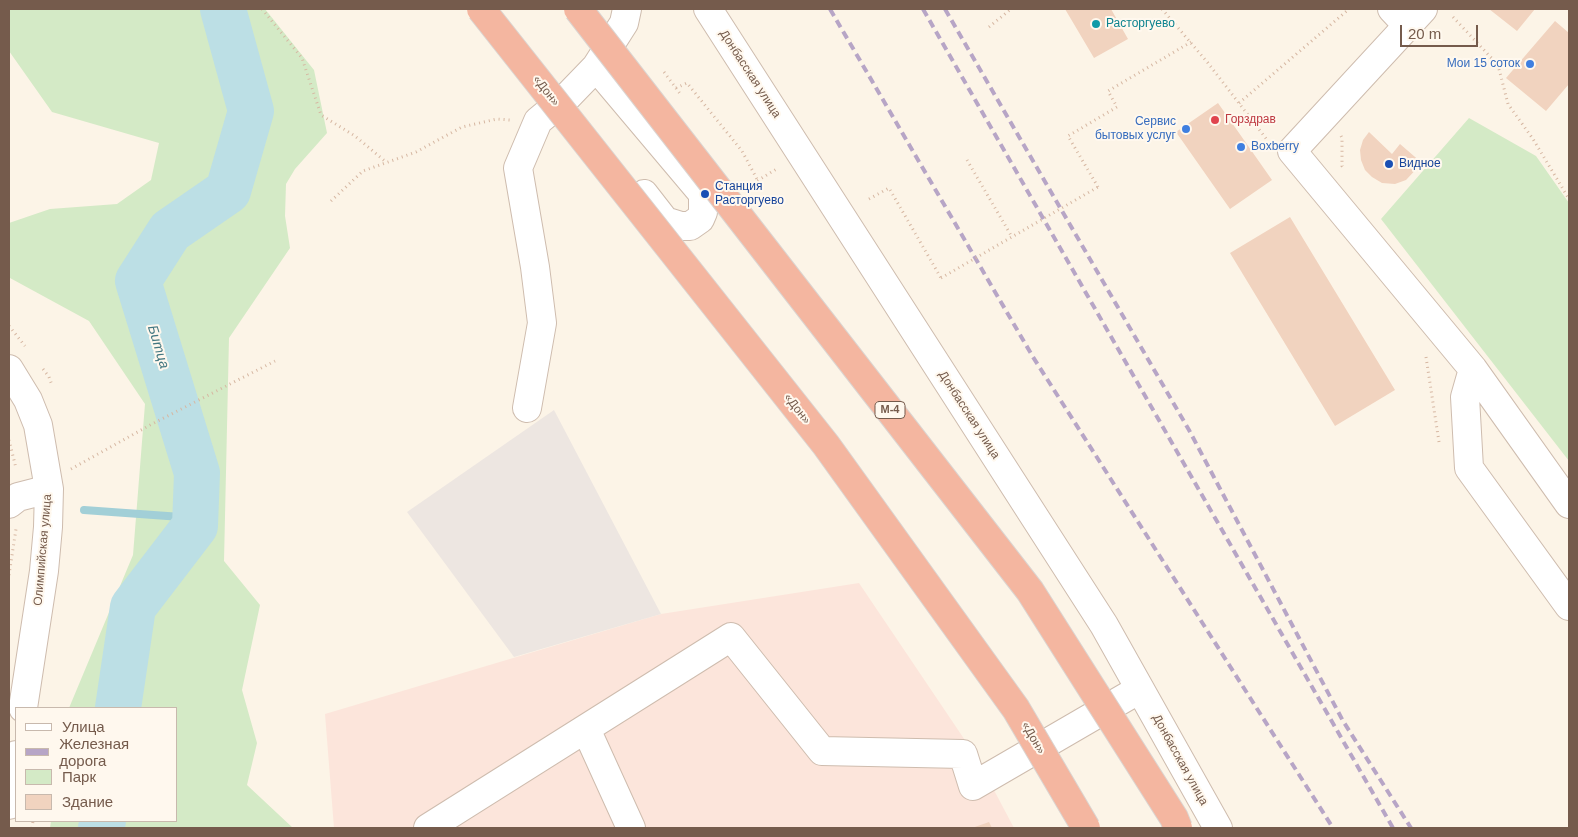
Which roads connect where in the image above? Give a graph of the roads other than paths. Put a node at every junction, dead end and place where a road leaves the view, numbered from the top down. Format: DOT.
graph roads {
  1 [pos="481,9"];
  2 [pos="578,9"];
  3 [pos="627,9"];
  4 [pos="708,9"];
  5 [pos="1407,14"];
  6 [pos="596,67"];
  7 [pos="567,97"];
  8 [pos="9,369"];
  9 [pos="1473,369"];
  10 [pos="527,408"];
  11 [pos="49,489"];
  12 [pos="9,504"];
  13 [pos="1569,504"];
  14 [pos="1569,606"];
  15 [pos="1140,689"];
  16 [pos="23,707"];
  17 [pos="586,729"];
  18 [pos="15,762"];
  19 [pos="9,806"];
  20 [pos="428,828"];
  21 [pos="631,828"];
  22 [pos="1086,828"];
  23 [pos="1178,828"];
  24 [pos="1218,828"];
  1 -- 22 [label="highway, «Дон», bridge"];
  2 -- 23 [label="highway, М-4, bridge"];
  3 -- 6 [label="street"];
  4 -- 15 [label="street, Донбасская улица"];
  5 -- 9 [label="street"];
  6 -- 7 [label="street"];
  6 -- 7 [label="street"];
  7 -- 10 [label="street"];
  8 -- 11 [label="street, Олимпийская улица"];
  9 -- 13 [label="street"];
  9 -- 14 [label="street"];
  11 -- 12 [label="street"];
  11 -- 16 [label="street, Олимпийская улица"];
  15 -- 17 [label="street"];
  15 -- 24 [label="street, Донбасская улица"];
  17 -- 20 [label="street"];
  17 -- 21 [label="street"];
  18 -- 19 [label="street"];
}
